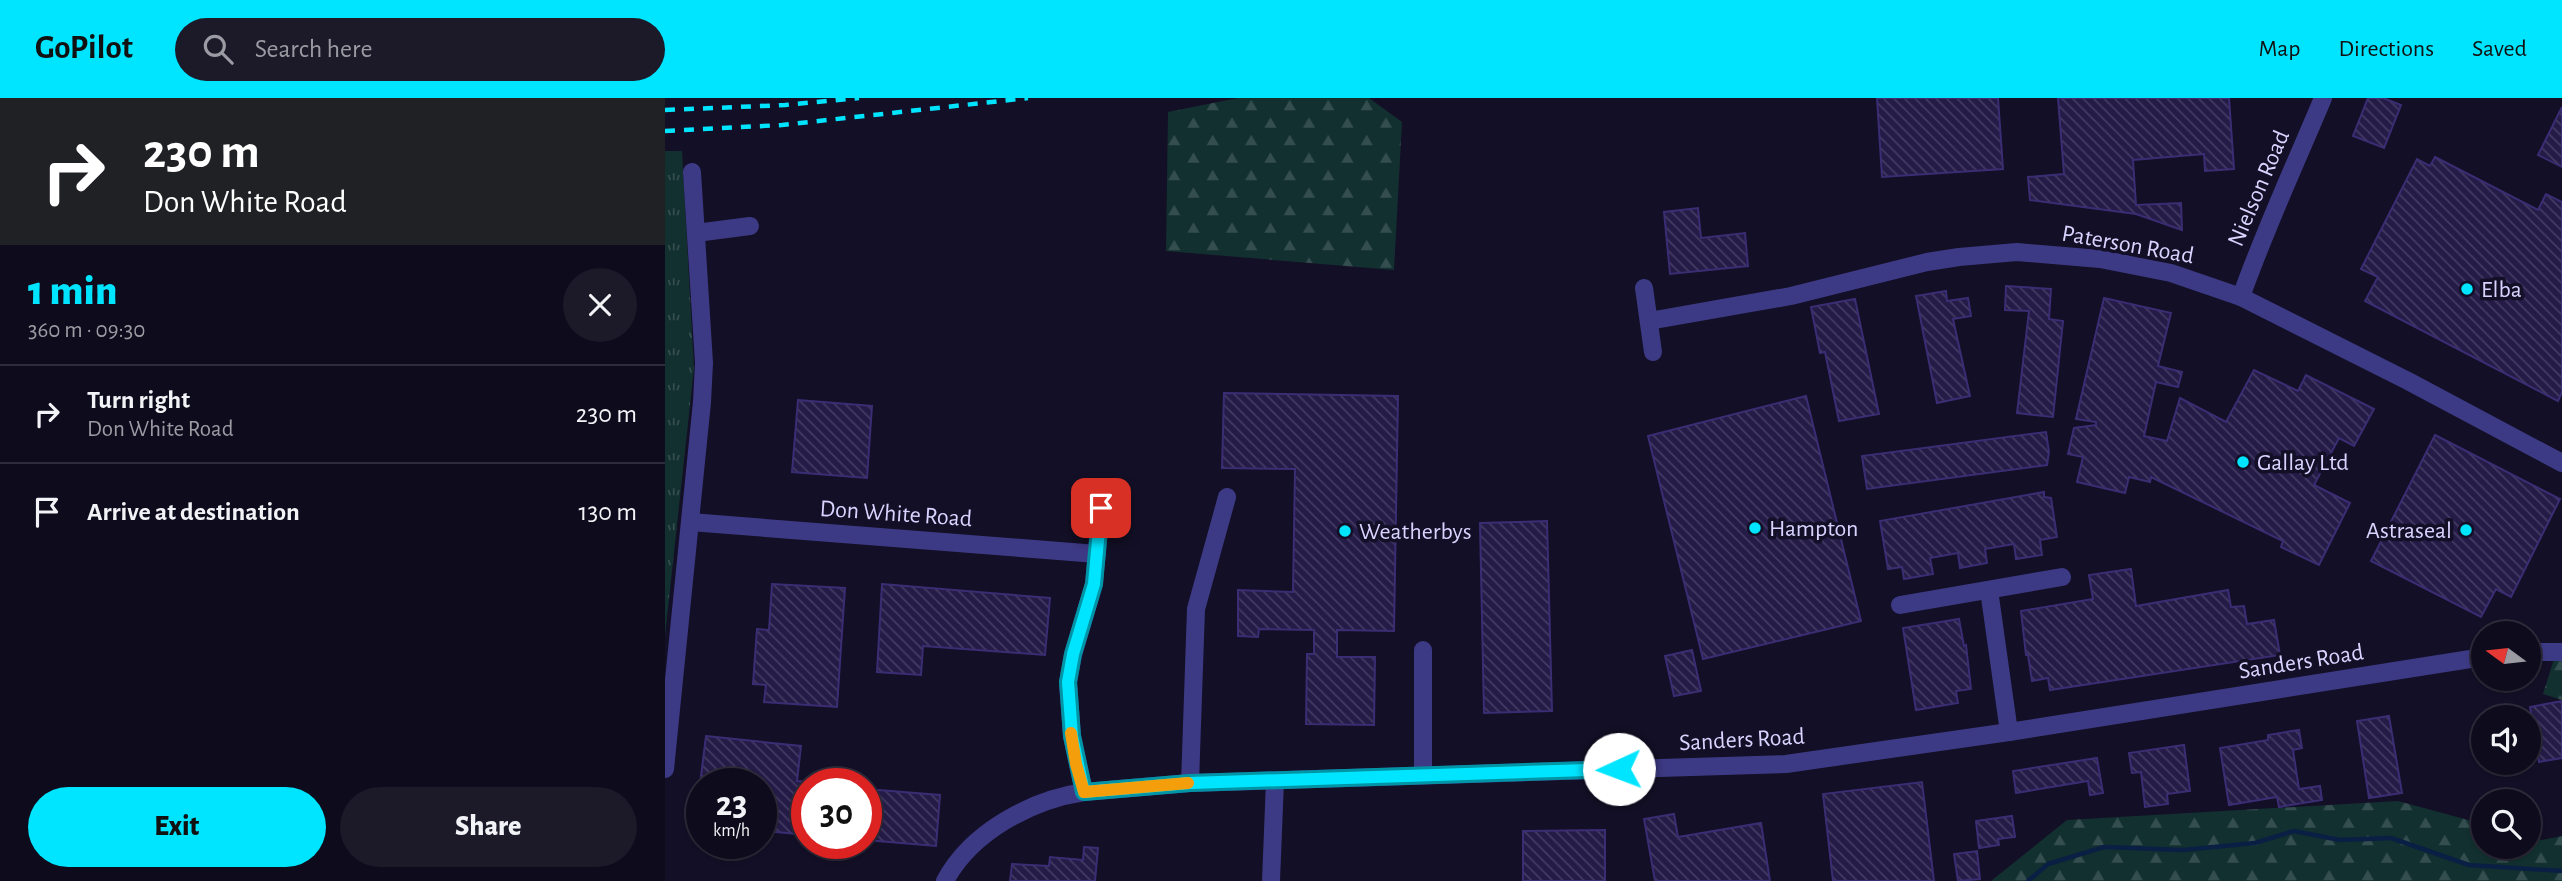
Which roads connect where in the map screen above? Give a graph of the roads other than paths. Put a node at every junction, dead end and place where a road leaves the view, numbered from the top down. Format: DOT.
graph roads {
  1 [pos="2323,98"];
  2 [pos="692,172"];
  3 [pos="750,226"];
  4 [pos="696,233"];
  5 [pos="1644,288"];
  6 [pos="2241,297"];
  7 [pos="1649,321"];
  8 [pos="1653,352"];
  9 [pos="2562,463"];
  10 [pos="1102,494"];
  11 [pos="1227,497"];
  12 [pos="690,522"];
  13 [pos="1097,554"];
  14 [pos="2062,577"];
  15 [pos="1989,590"];
  16 [pos="1900,605"];
  17 [pos="1423,650"];
  18 [pos="2541,652"];
  19 [pos="2562,652"];
  20 [pos="2471,659"];
  21 [pos="2009,732"];
  22 [pos="665,769"];
  23 [pos="1423,775"];
  24 [pos="1275,781"];
  25 [pos="1190,783"];
  26 [pos="1084,792"];
  27 [pos="945,881"];
  28 [pos="1271,881"];
  1 -- 6 [label="street, Nielson Road"];
  2 -- 4 [label="street"];
  3 -- 4 [label="street"];
  4 -- 12 [label="street"];
  5 -- 7 [label="street"];
  6 -- 7 [label="street, Paterson Road"];
  6 -- 9 [label="street, Paterson Road"];
  7 -- 8 [label="street"];
  10 -- 13 [label="street"];
  11 -- 25 [label="street"];
  12 -- 13 [label="street, Don White Road"];
  12 -- 22 [label="street"];
  13 -- 26 [label="street"];
  14 -- 15 [label="street"];
  15 -- 16 [label="street"];
  15 -- 21 [label="street"];
  17 -- 23 [label="street"];
  18 -- 19 [label="street"];
  20 -- 21 [label="street, Sanders Road"];
  21 -- 23 [label="street, Sanders Road"];
  23 -- 24 [label="street, Sanders Road"];
  24 -- 25 [label="street, Sanders Road"];
  24 -- 28 [label="street"];
  25 -- 26 [label="street, Sanders Road"];
  26 -- 27 [label="street, Sanders Road"];
}
